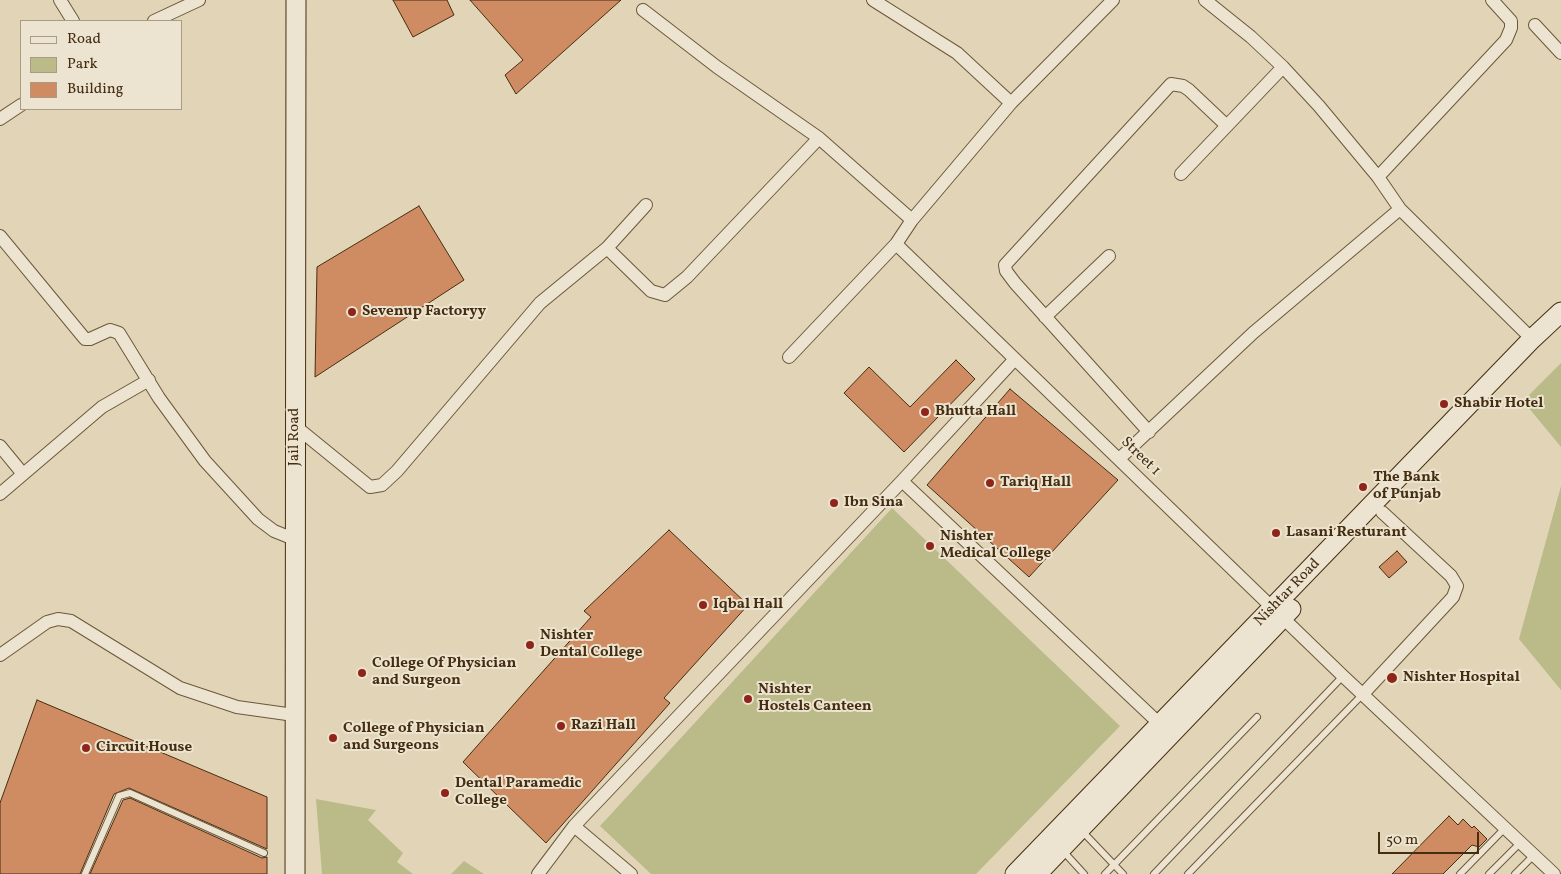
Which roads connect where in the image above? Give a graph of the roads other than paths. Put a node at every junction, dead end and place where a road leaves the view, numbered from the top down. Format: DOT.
graph roads {
  1 [pos="60,0"];
  2 [pos="198,0"];
  3 [pos="296,0"];
  4 [pos="873,0"];
  5 [pos="1113,0"];
  6 [pos="1205,0"];
  7 [pos="1492,0"];
  8 [pos="643,10"];
  9 [pos="72,20"];
  10 [pos="156,20"];
  11 [pos="1535,25"];
  12 [pos="1561,53"];
  13 [pos="1283,67"];
  14 [pos="1011,103"];
  15 [pos="20,106"];
  16 [pos="0,119"];
  17 [pos="1227,126"];
  18 [pos="819,138"];
  19 [pos="1181,174"];
  20 [pos="1378,177"];
  21 [pos="646,205"];
  22 [pos="1400,209"];
  23 [pos="912,220"];
  24 [pos="0,236"];
  25 [pos="896,244"];
  26 [pos="607,248"];
  27 [pos="1109,256"];
  28 [pos="1561,312"];
  29 [pos="1045,316"];
  30 [pos="1561,329"];
  31 [pos="1532,339"];
  32 [pos="789,357"];
  33 [pos="1015,359"];
  34 [pos="149,380"];
  35 [pos="295,426"];
  36 [pos="1149,432"];
  37 [pos="0,446"];
  38 [pos="1119,459"];
  39 [pos="23,474"];
  40 [pos="902,481"];
  41 [pos="0,494"];
  42 [pos="1382,512"];
  43 [pos="294,539"];
  44 [pos="1279,612"];
  45 [pos="0,655"];
  46 [pos="1343,676"];
  47 [pos="1363,694"];
  48 [pos="294,715"];
  49 [pos="1256,717"];
  50 [pos="1164,729"];
  51 [pos="574,826"];
  52 [pos="1506,827"];
  53 [pos="1079,828"];
  54 [pos="1521,842"];
  55 [pos="1055,845"];
  56 [pos="264,853"];
  57 [pos="1534,855"];
  58 [pos="1114,865"];
  59 [pos="85,874"];
  60 [pos="295,874"];
  61 [pos="538,874"];
  62 [pos="631,874"];
  63 [pos="1015,874"];
  64 [pos="1037,874"];
  65 [pos="1084,874"];
  66 [pos="1106,874"];
  67 [pos="1124,874"];
  68 [pos="1154,874"];
  69 [pos="1188,874"];
  70 [pos="1460,874"];
  71 [pos="1489,874"];
  72 [pos="1515,874"];
  73 [pos="1554,874"];
  1 -- 9 [label="street"];
  2 -- 10 [label="street"];
  3 -- 35 [label="main road, Jail Road"];
  4 -- 14 [label="street"];
  5 -- 14 [label="street"];
  6 -- 13 [label="street"];
  7 -- 20 [label="street"];
  8 -- 18 [label="street"];
  11 -- 12 [label="street"];
  13 -- 17 [label="street"];
  13 -- 20 [label="street"];
  14 -- 23 [label="street"];
  15 -- 16 [label="street"];
  17 -- 19 [label="street"];
  17 -- 29 [label="street"];
  18 -- 23 [label="street"];
  18 -- 26 [label="street"];
  20 -- 22 [label="street"];
  21 -- 26 [label="street"];
  22 -- 31 [label="street"];
  22 -- 36 [label="street"];
  23 -- 25 [label="street"];
  24 -- 34 [label="street"];
  25 -- 32 [label="street"];
  25 -- 33 [label="street, Street 1"];
  26 -- 35 [label="street"];
  27 -- 29 [label="street"];
  28 -- 31 [label="main road, Nishtar Road"];
  29 -- 36 [label="street"];
  30 -- 42 [label="main road, Nishtar Road"];
  31 -- 44 [label="main road, Nishtar Road"];
  33 -- 38 [label="street, Street 1"];
  33 -- 40 [label="street"];
  34 -- 39 [label="street"];
  34 -- 43 [label="street"];
  35 -- 43 [label="main road, Jail Road"];
  36 -- 38 [label="street"];
  37 -- 39 [label="street"];
  38 -- 44 [label="street, Street 1"];
  39 -- 41 [label="street"];
  40 -- 50 [label="street"];
  40 -- 51 [label="street"];
  42 -- 44 [label="main road, Nishtar Road"];
  42 -- 47 [label="street"];
  43 -- 48 [label="main road, Jail Road"];
  44 -- 46 [label="street, Street 1"];
  44 -- 50 [label="main road, Nishtar Road"];
  45 -- 48 [label="street"];
  46 -- 47 [label="street, Street 1"];
  46 -- 68 [label="lane"];
  47 -- 52 [label="street, Street 1"];
  47 -- 69 [label="lane"];
  48 -- 60 [label="main road, Jail Road"];
  49 -- 58 [label="lane"];
  50 -- 53 [label="main road, Nishtar Road"];
  50 -- 55 [label="main road, Nishtar Road"];
  51 -- 61 [label="street"];
  51 -- 62 [label="street"];
  52 -- 54 [label="street, Street 1"];
  52 -- 70 [label="lane"];
  53 -- 55 [label="main road, Nishtar Road"];
  53 -- 58 [label="lane"];
  54 -- 57 [label="street, Street 1"];
  54 -- 71 [label="lane"];
  55 -- 63 [label="main road, Nishtar Road"];
  55 -- 64 [label="main road, Nishtar Road"];
  55 -- 65 [label="lane"];
  56 -- 59 [label="lane"];
  57 -- 72 [label="lane"];
  57 -- 73 [label="street, Street 1"];
  58 -- 66 [label="lane"];
  58 -- 67 [label="lane"];
}
